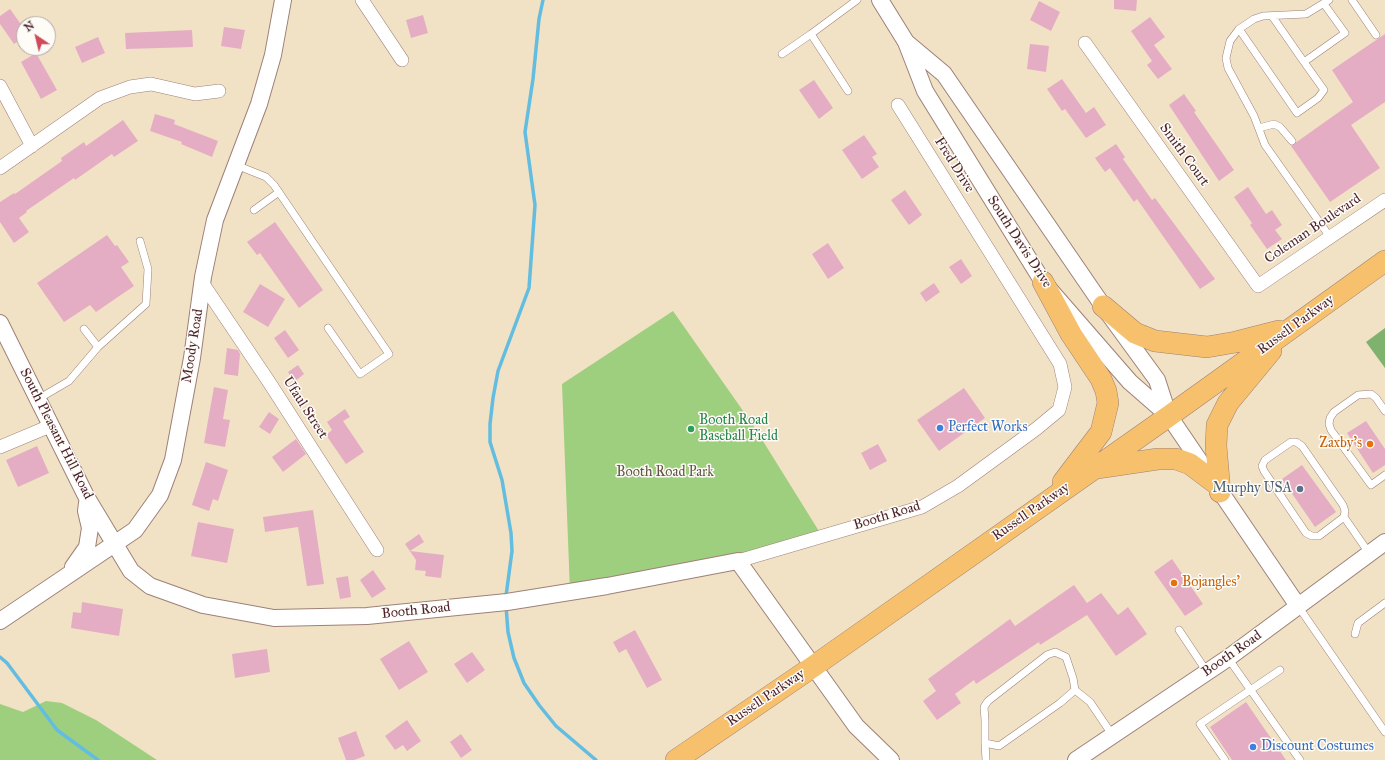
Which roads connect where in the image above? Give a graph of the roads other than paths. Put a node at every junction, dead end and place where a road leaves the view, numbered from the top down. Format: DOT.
graph roads {
  1 [pos="283,0"];
  2 [pos="362,0"];
  3 [pos="857,0"];
  4 [pos="880,0"];
  5 [pos="1352,0"];
  6 [pos="1327,2"];
  7 [pos="1272,16"];
  8 [pos="1239,29"];
  9 [pos="811,34"];
  10 [pos="1376,35"];
  11 [pos="906,42"];
  12 [pos="1085,43"];
  13 [pos="782,54"];
  14 [pos="402,60"];
  15 [pos="1304,62"];
  16 [pos="0,86"];
  17 [pos="219,91"];
  18 [pos="848,91"];
  19 [pos="898,105"];
  20 [pos="1259,128"];
  21 [pos="1292,141"];
  22 [pos="32,146"];
  23 [pos="235,165"];
  24 [pos="0,168"];
  25 [pos="279,192"];
  26 [pos="1385,200"];
  27 [pos="254,210"];
  28 [pos="1330,237"];
  29 [pos="140,241"];
  30 [pos="1385,261"];
  31 [pos="1043,282"];
  32 [pos="203,284"];
  33 [pos="1258,286"];
  34 [pos="1103,306"];
  35 [pos="0,323"];
  36 [pos="328,328"];
  37 [pos="1291,328"];
  38 [pos="84,329"];
  39 [pos="98,347"];
  40 [pos="1065,387"];
  41 [pos="38,400"];
  42 [pos="1385,411"];
  43 [pos="1169,416"];
  44 [pos="50,426"];
  45 [pos="0,447"];
  46 [pos="1092,469"];
  47 [pos="1385,475"];
  48 [pos="1217,487"];
  49 [pos="87,498"];
  50 [pos="1048,500"];
  51 [pos="1344,517"];
  52 [pos="1385,542"];
  53 [pos="114,544"];
  54 [pos="377,550"];
  55 [pos="1369,553"];
  56 [pos="738,561"];
  57 [pos="61,580"];
  58 [pos="1385,604"];
  59 [pos="1298,606"];
  60 [pos="0,622"];
  61 [pos="1179,630"];
  62 [pos="1355,634"];
  63 [pos="1228,658"];
  64 [pos="814,666"];
  65 [pos="1280,670"];
  66 [pos="1207,672"];
  67 [pos="1075,690"];
  68 [pos="1251,690"];
  69 [pos="1385,732"];
  70 [pos="1113,736"];
  71 [pos="985,743"];
  72 [pos="676,760"];
  73 [pos="891,760"];
  74 [pos="986,760"];
  75 [pos="1076,760"];
  76 [pos="1225,760"];
  77 [pos="1300,760"];
  1 -- 23 [label="street, Moody Road"];
  2 -- 14 [label="street"];
  3 -- 9 [label="lane"];
  4 -- 11 [label="street, South Davis Drive"];
  5 -- 10 [label="lane"];
  6 -- 7 [label="lane"];
  6 -- 15 [label="lane"];
  7 -- 8 [label="lane"];
  7 -- 15 [label="lane"];
  8 -- 15 [label="lane"];
  8 -- 20 [label="lane"];
  9 -- 13 [label="lane"];
  9 -- 18 [label="lane"];
  11 -- 31 [label="street, South Davis Drive"];
  11 -- 34 [label="street, South Davis Drive"];
  12 -- 33 [label="street, Smith Court"];
  16 -- 22 [label="street"];
  17 -- 22 [label="street"];
  19 -- 40 [label="street, Fred Drive"];
  20 -- 21 [label="lane"];
  20 -- 28 [label="lane"];
  22 -- 24 [label="street"];
  23 -- 25 [label="lane"];
  23 -- 32 [label="street, Moody Road"];
  25 -- 27 [label="lane"];
  25 -- 36 [label="lane"];
  26 -- 28 [label="street, Coleman Boulevard"];
  28 -- 33 [label="street, Coleman Boulevard"];
  29 -- 39 [label="lane"];
  30 -- 37 [label="main road, Russell Parkway"];
  31 -- 43 [label="street, South Davis Drive"];
  31 -- 50 [label="main road"];
  32 -- 53 [label="street, Moody Road"];
  32 -- 54 [label="street, Ufaul Street"];
  34 -- 37 [label="main road"];
  34 -- 43 [label="street, South Davis Drive"];
  35 -- 41 [label="street, South Pleasant Hill Road"];
  37 -- 43 [label="main road, Russell Parkway"];
  37 -- 48 [label="main road"];
  38 -- 39 [label="lane"];
  39 -- 41 [label="lane"];
  40 -- 56 [label="street, Booth Road"];
  41 -- 44 [label="street, South Pleasant Hill Road"];
  42 -- 47 [label="lane"];
  43 -- 46 [label="main road, Russell Parkway"];
  43 -- 48 [label="street, South Davis Drive"];
  44 -- 45 [label="street"];
  44 -- 49 [label="street, South Pleasant Hill Road"];
  46 -- 48 [label="main road"];
  46 -- 50 [label="main road, Russell Parkway"];
  48 -- 59 [label="street, South Davis Drive"];
  49 -- 53 [label="street, South Pleasant Hill Road"];
  49 -- 57 [label="street"];
  50 -- 64 [label="main road, Russell Parkway"];
  51 -- 51 [label="lane"];
  51 -- 55 [label="lane"];
  52 -- 55 [label="street, Booth Road"];
  53 -- 56 [label="street, Booth Road"];
  53 -- 57 [label="street, Moody Road"];
  55 -- 59 [label="street, Booth Road"];
  56 -- 64 [label="street"];
  57 -- 60 [label="street, Moody Road"];
  58 -- 62 [label="lane"];
  59 -- 63 [label="street, Booth Road"];
  59 -- 69 [label="lane"];
  61 -- 66 [label="lane"];
  63 -- 66 [label="street, Booth Road"];
  63 -- 68 [label="lane"];
  64 -- 72 [label="main road, Russell Parkway"];
  64 -- 73 [label="street"];
  65 -- 68 [label="lane"];
  66 -- 70 [label="street, Booth Road"];
  67 -- 70 [label="lane"];
  67 -- 71 [label="lane"];
  67 -- 71 [label="lane"];
  68 -- 76 [label="lane"];
  68 -- 77 [label="lane"];
  70 -- 75 [label="street, Booth Road"];
  71 -- 74 [label="lane"];
}
